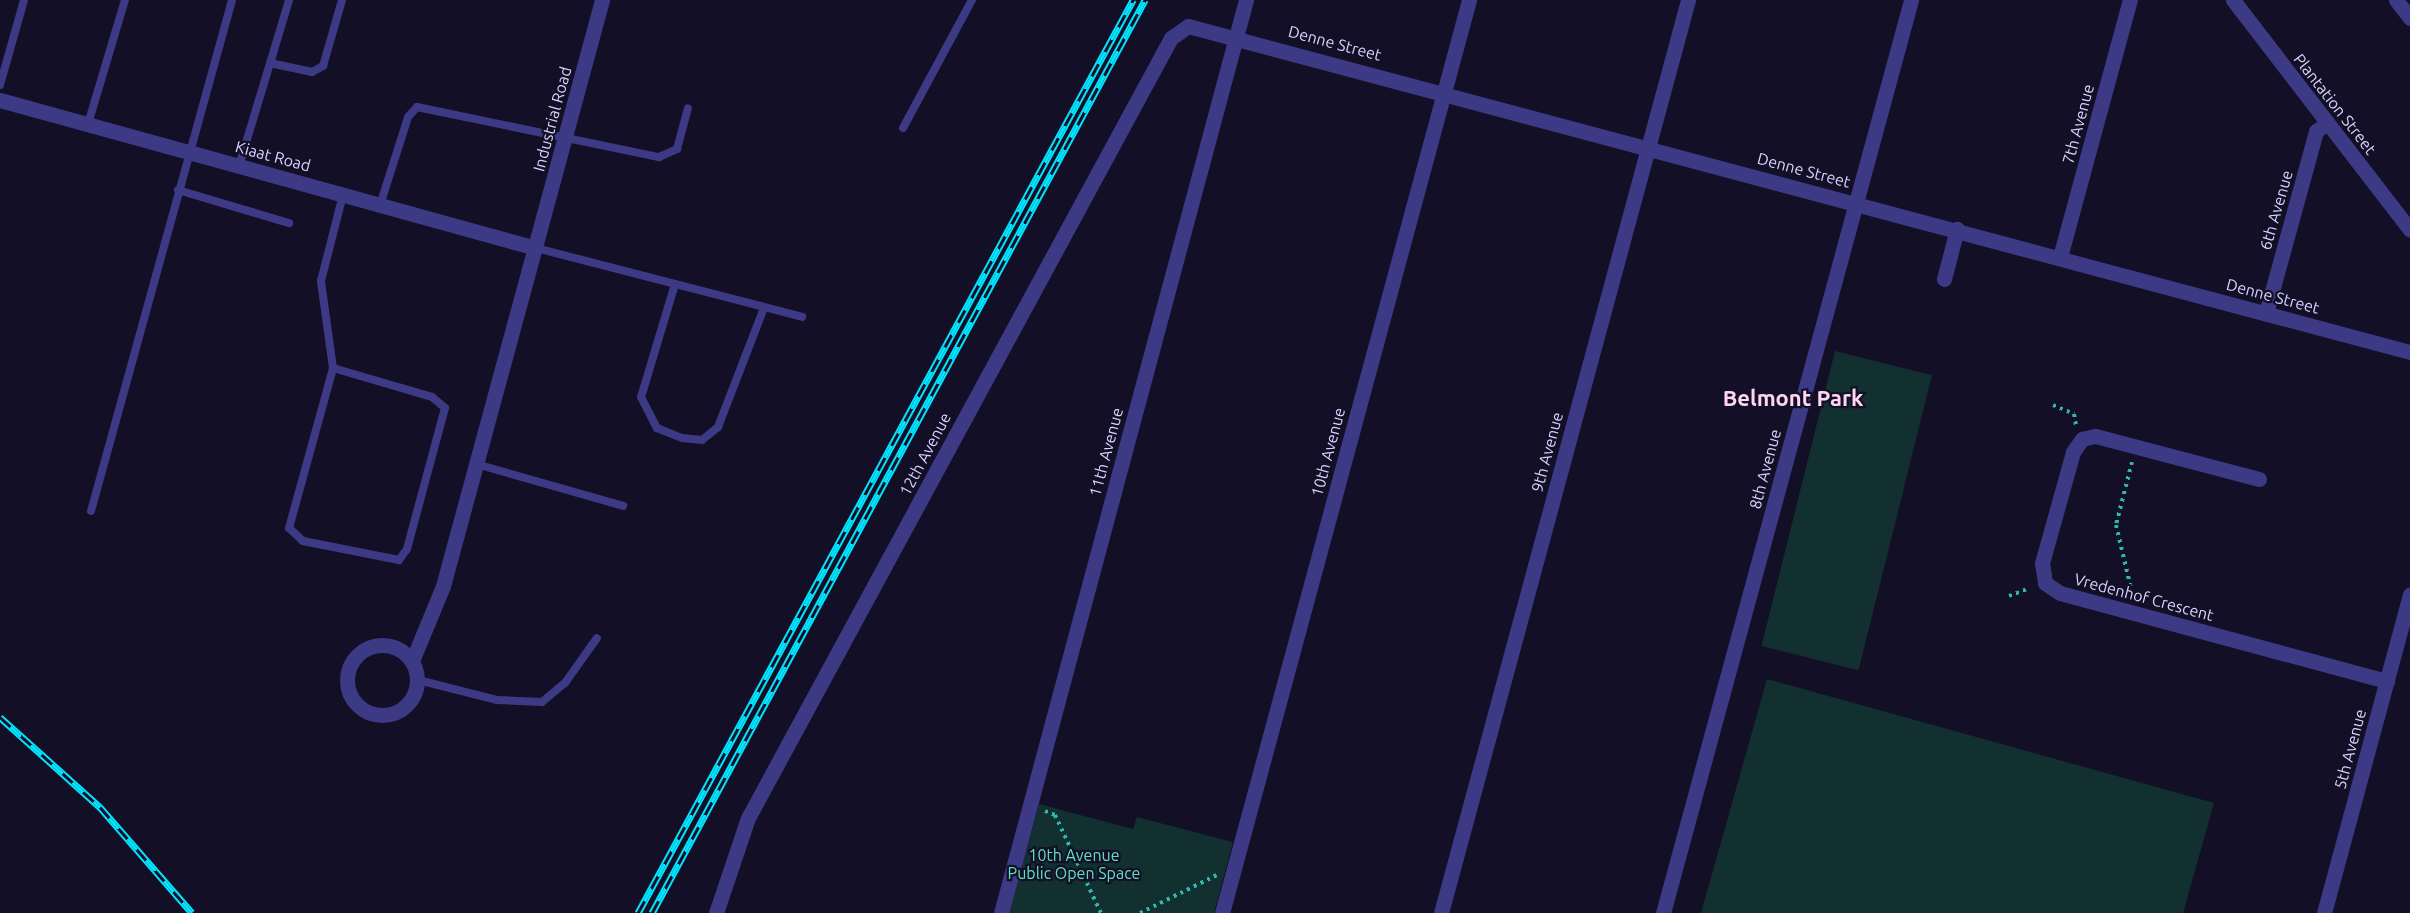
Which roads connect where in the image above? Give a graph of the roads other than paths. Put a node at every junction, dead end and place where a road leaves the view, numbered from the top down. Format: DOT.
graph roads {
  1 [pos="24,0"];
  2 [pos="125,0"];
  3 [pos="232,0"];
  4 [pos="289,0"];
  5 [pos="342,0"];
  6 [pos="602,0"];
  7 [pos="972,0"];
  8 [pos="1246,0"];
  9 [pos="1469,0"];
  10 [pos="1688,0"];
  11 [pos="1911,0"];
  12 [pos="2130,0"];
  13 [pos="2233,0"];
  14 [pos="2396,0"];
  15 [pos="2410,18"];
  16 [pos="1188,26"];
  17 [pos="1237,35"];
  18 [pos="270,63"];
  19 [pos="0,85"];
  20 [pos="1444,91"];
  21 [pos="0,100"];
  22 [pos="688,108"];
  23 [pos="2327,123"];
  24 [pos="88,124"];
  25 [pos="903,128"];
  26 [pos="566,136"];
  27 [pos="1649,146"];
  28 [pos="190,152"];
  29 [pos="239,166"];
  30 [pos="178,190"];
  31 [pos="343,195"];
  32 [pos="1856,202"];
  33 [pos="380,205"];
  34 [pos="289,223"];
  35 [pos="1957,229"];
  36 [pos="2410,230"];
  37 [pos="536,248"];
  38 [pos="2060,257"];
  39 [pos="1944,279"];
  40 [pos="675,284"];
  41 [pos="764,308"];
  42 [pos="2266,313"];
  43 [pos="802,317"];
  44 [pos="2410,351"];
  45 [pos="333,368"];
  46 [pos="476,464"];
  47 [pos="2259,479"];
  48 [pos="623,506"];
  49 [pos="91,511"];
  50 [pos="2410,594"];
  51 [pos="597,638"];
  52 [pos="412,661"];
  53 [pos="418,680"];
  54 [pos="2386,681"];
  55 [pos="716,913"];
  56 [pos="1000,913"];
  57 [pos="1222,913"];
  58 [pos="1441,913"];
  59 [pos="1663,913"];
  60 [pos="2324,913"];
  1 -- 19 [label="lane"];
  2 -- 24 [label="lane"];
  3 -- 28 [label="lane"];
  4 -- 18 [label="lane"];
  5 -- 18 [label="lane"];
  6 -- 26 [label="street, Industrial Road"];
  7 -- 25 [label="lane"];
  8 -- 17 [label="street, 11th Avenue"];
  9 -- 20 [label="street, 10th Avenue"];
  10 -- 27 [label="street, 9th Avenue"];
  11 -- 32 [label="street, 8th Avenue"];
  12 -- 38 [label="street, 7th Avenue"];
  13 -- 23 [label="street, Plantation Street"];
  14 -- 15 [label="street"];
  16 -- 17 [label="street, Denne Street"];
  16 -- 55 [label="street, 12th Avenue"];
  17 -- 20 [label="street, Denne Street"];
  17 -- 56 [label="street, 11th Avenue"];
  18 -- 29 [label="lane"];
  20 -- 27 [label="street, Denne Street"];
  20 -- 57 [label="street, 10th Avenue"];
  21 -- 24 [label="street, Kiaat Road"];
  22 -- 26 [label="lane"];
  23 -- 36 [label="street, Plantation Street"];
  23 -- 42 [label="street, 6th Avenue"];
  24 -- 28 [label="street, Kiaat Road"];
  26 -- 33 [label="lane"];
  26 -- 37 [label="street, Industrial Road"];
  27 -- 32 [label="street, Denne Street"];
  27 -- 58 [label="street, 9th Avenue"];
  28 -- 29 [label="street, Kiaat Road"];
  28 -- 30 [label="lane"];
  29 -- 31 [label="street, Kiaat Road"];
  30 -- 34 [label="lane"];
  30 -- 49 [label="lane"];
  31 -- 33 [label="street, Kiaat Road"];
  31 -- 45 [label="lane"];
  32 -- 35 [label="street, Denne Street"];
  32 -- 59 [label="street, 8th Avenue"];
  33 -- 37 [label="street, Kiaat Road"];
  35 -- 38 [label="street, Denne Street"];
  35 -- 39 [label="street"];
  37 -- 40 [label="lane"];
  37 -- 46 [label="street, Industrial Road"];
  38 -- 42 [label="street, Denne Street"];
  40 -- 41 [label="lane"];
  40 -- 41 [label="lane"];
  41 -- 43 [label="lane"];
  42 -- 44 [label="street, Denne Street"];
  45 -- 45 [label="lane"];
  46 -- 48 [label="lane"];
  46 -- 52 [label="street, Industrial Road"];
  47 -- 54 [label="street, Vredenhof Crescent"];
  50 -- 54 [label="street, 5th Avenue"];
  51 -- 53 [label="lane"];
  52 -- 53 [label="street"];
  52 -- 53 [label="street"];
  54 -- 60 [label="street, 5th Avenue"];
}
